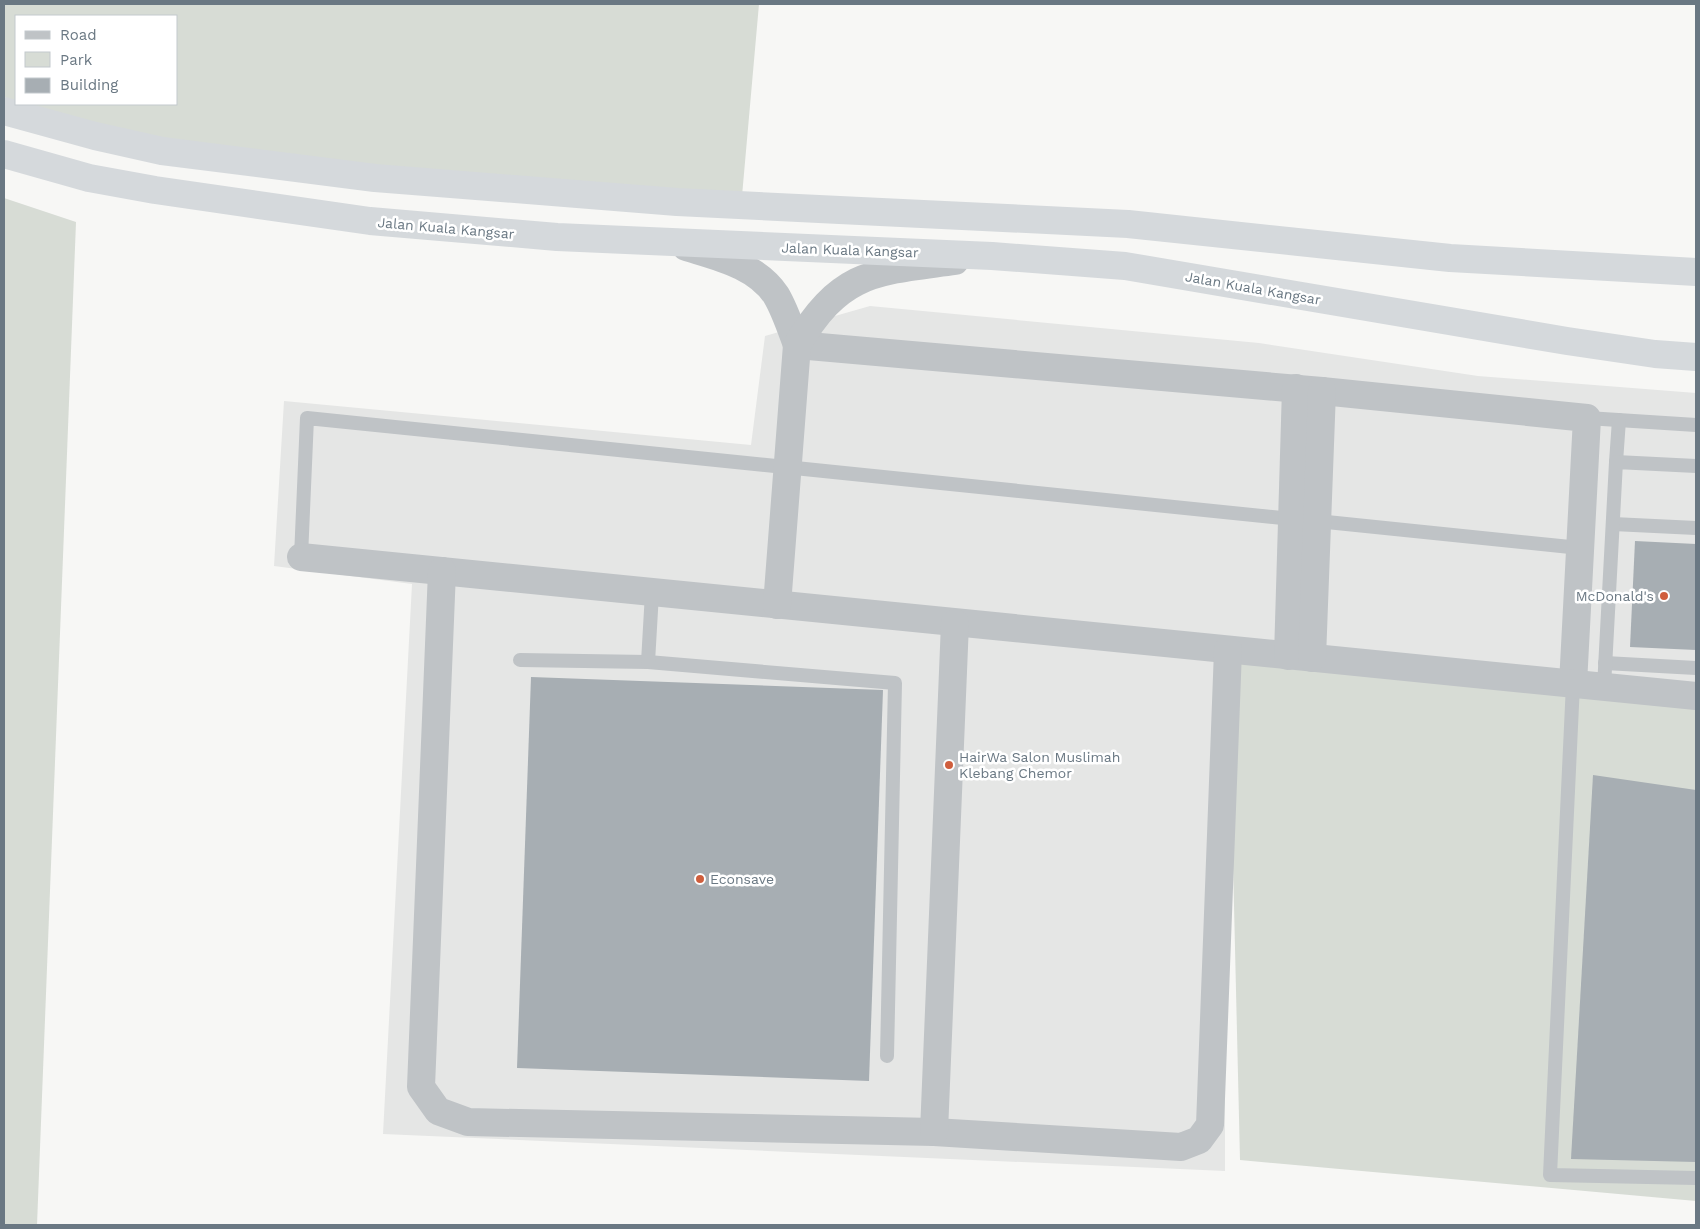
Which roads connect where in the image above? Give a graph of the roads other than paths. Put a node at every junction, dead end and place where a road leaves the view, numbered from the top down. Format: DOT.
graph roads {
  1 [pos="4,111"];
  2 [pos="4,154"];
  3 [pos="675,243"];
  4 [pos="992,256"];
  5 [pos="1696,272"];
  6 [pos="797,345"];
  7 [pos="1696,357"];
  8 [pos="1309,390"];
  9 [pos="1587,418"];
  10 [pos="1619,420"];
  11 [pos="1696,425"];
  12 [pos="1616,462"];
  13 [pos="1696,466"];
  14 [pos="788,467"];
  15 [pos="1305,520"];
  16 [pos="1613,524"];
  17 [pos="1696,528"];
  18 [pos="1580,548"];
  19 [pos="301,558"];
  20 [pos="442,571"];
  21 [pos="652,592"];
  22 [pos="777,605"];
  23 [pos="955,623"];
  24 [pos="1228,650"];
  25 [pos="1300,657"];
  26 [pos="520,660"];
  27 [pos="648,662"];
  28 [pos="1696,668"];
  29 [pos="1604,675"];
  30 [pos="1573,684"];
  31 [pos="1696,696"];
  32 [pos="888,1056"];
  33 [pos="934,1132"];
  34 [pos="1696,1178"];
  1 -- 5 [label="highway"];
  2 -- 3 [label="highway, Jalan Kuala Kangsar"];
  3 -- 4 [label="highway, Jalan Kuala Kangsar"];
  3 -- 6 [label="street"];
  4 -- 6 [label="street"];
  4 -- 7 [label="highway, Jalan Kuala Kangsar"];
  6 -- 8 [label="street"];
  6 -- 14 [label="street"];
  8 -- 9 [label="street"];
  8 -- 15 [label="street"];
  9 -- 10 [label="lane"];
  9 -- 18 [label="street"];
  10 -- 11 [label="lane"];
  10 -- 12 [label="lane"];
  12 -- 13 [label="lane"];
  12 -- 16 [label="lane"];
  14 -- 15 [label="lane"];
  14 -- 19 [label="lane"];
  14 -- 22 [label="street"];
  15 -- 18 [label="lane"];
  15 -- 25 [label="street"];
  16 -- 17 [label="lane"];
  16 -- 29 [label="lane"];
  18 -- 30 [label="street"];
  19 -- 20 [label="street"];
  20 -- 21 [label="street"];
  20 -- 33 [label="street"];
  21 -- 22 [label="street"];
  21 -- 27 [label="lane"];
  22 -- 23 [label="street"];
  23 -- 24 [label="street"];
  23 -- 33 [label="street"];
  24 -- 25 [label="street"];
  24 -- 33 [label="street"];
  25 -- 30 [label="street"];
  26 -- 27 [label="lane"];
  27 -- 32 [label="lane"];
  28 -- 29 [label="lane"];
  29 -- 30 [label="street"];
  29 -- 31 [label="street"];
  30 -- 34 [label="lane"];
}
